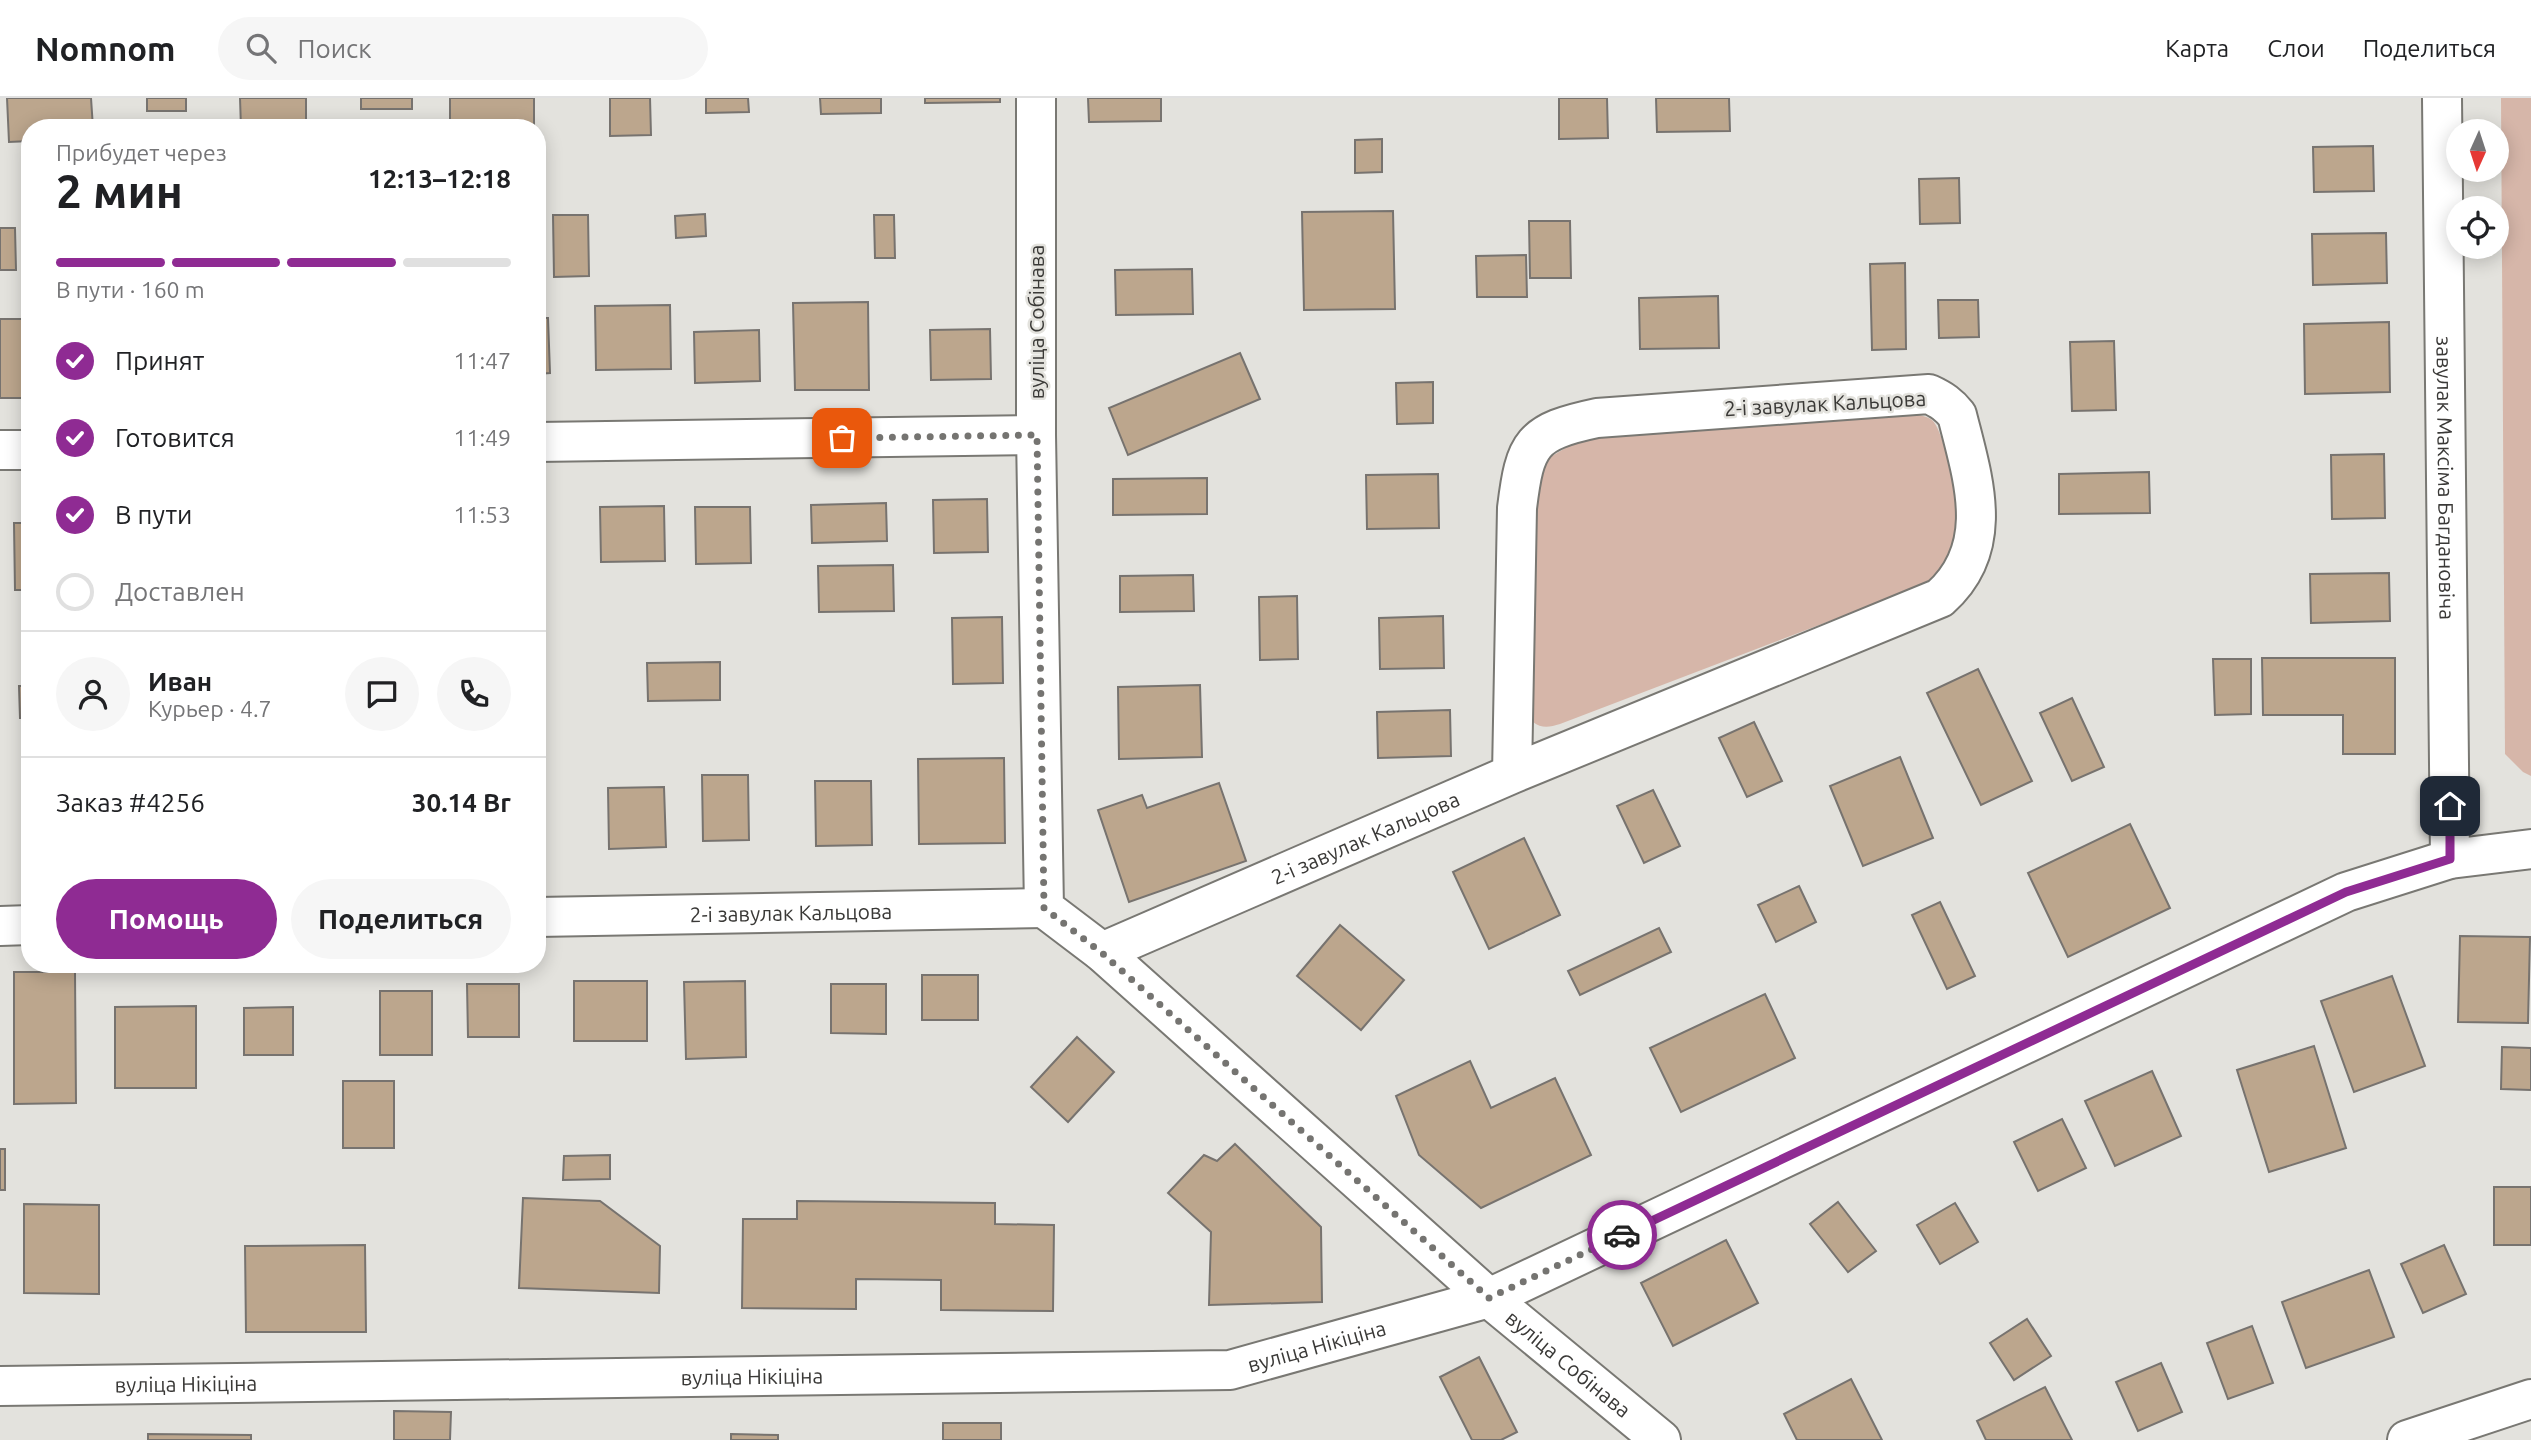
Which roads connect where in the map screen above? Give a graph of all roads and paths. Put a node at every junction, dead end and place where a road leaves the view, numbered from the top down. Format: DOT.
graph roads {
  1 [pos="1036,98"];
  2 [pos="2442,98"];
  3 [pos="1037,435"];
  4 [pos="546,442"];
  5 [pos="0,450"];
  6 [pos="21,450"];
  7 [pos="1512,774"];
  8 [pos="2531,849"];
  9 [pos="2450,859"];
  10 [pos="1044,908"];
  11 [pos="546,917"];
  12 [pos="21,925"];
  13 [pos="0,926"];
  14 [pos="1102,953"];
  15 [pos="1489,1298"];
  16 [pos="0,1385"];
  17 [pos="2531,1399"];
  18 [pos="1661,1440"];
  19 [pos="2407,1440"];
  1 -- 3 [label="street, вуліца Собінава"];
  2 -- 9 [label="street, завулак Максіма Багдановіча"];
  3 -- 4 [label="street"];
  3 -- 10 [label="street, вуліца Собінава"];
  5 -- 6 [label="street"];
  7 -- 7 [label="street, 2-і завулак Кальцова"];
  7 -- 14 [label="street, 2-і завулак Кальцова"];
  8 -- 9 [label="street, вуліца Нікіціна"];
  9 -- 15 [label="street, вуліца Нікіціна"];
  10 -- 11 [label="street, 2-і завулак Кальцова"];
  10 -- 14 [label="street, вуліца Собінава"];
  12 -- 13 [label="street"];
  14 -- 15 [label="street, вуліца Собінава"];
  15 -- 16 [label="street, вуліца Нікіціна"];
  15 -- 18 [label="street, вуліца Собінава"];
  17 -- 19 [label="street"];
}
